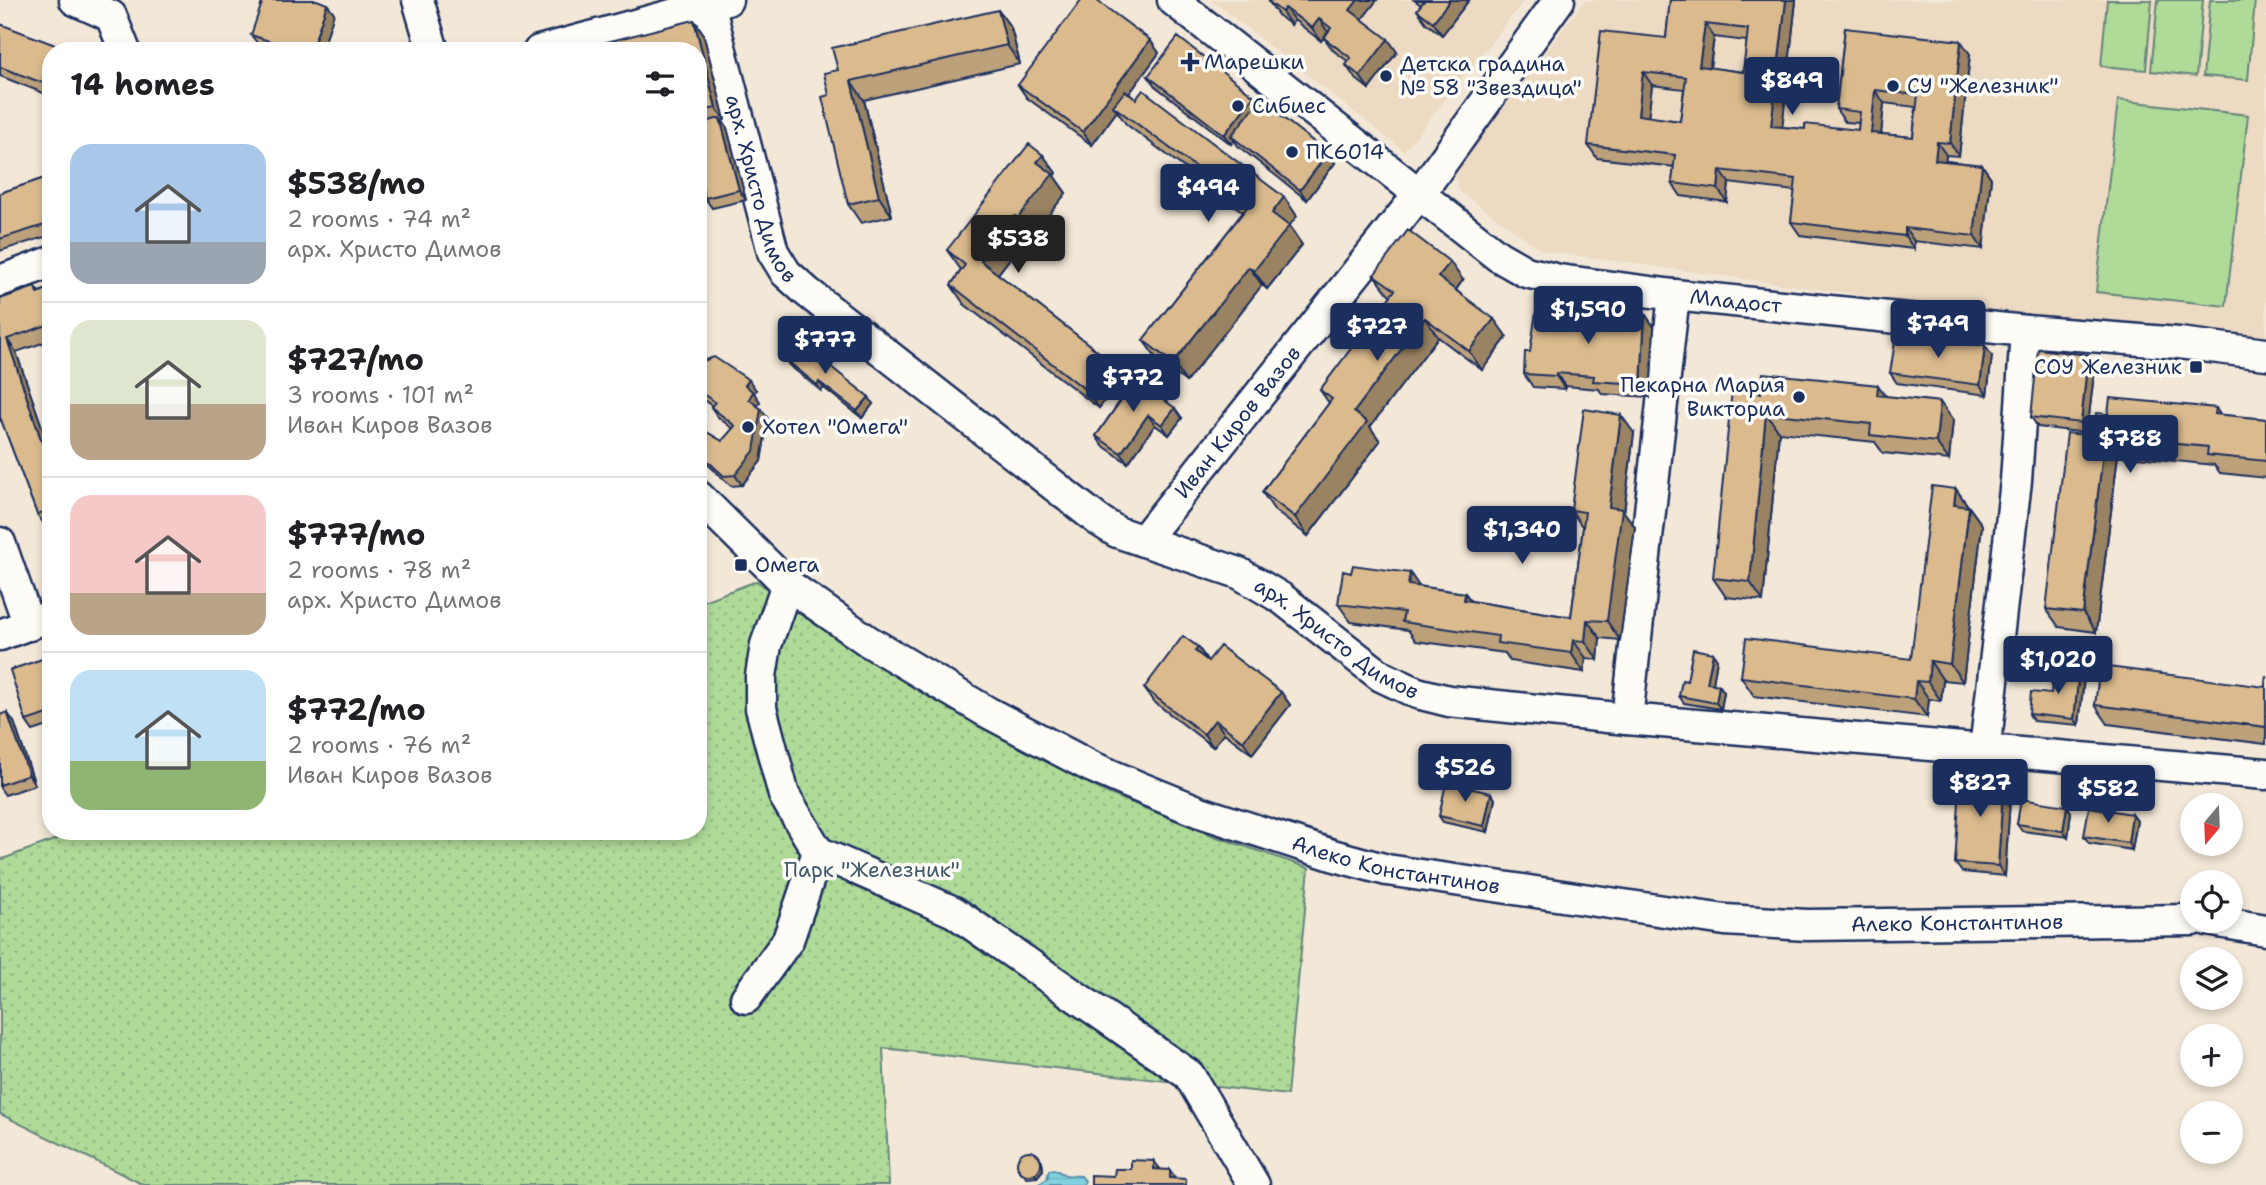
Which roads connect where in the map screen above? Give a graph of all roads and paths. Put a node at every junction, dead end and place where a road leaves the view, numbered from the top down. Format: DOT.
graph roads {
  1 [pos="75,0"];
  2 [pos="418,0"];
  3 [pos="1173,0"];
  4 [pos="1559,0"];
  5 [pos="715,2"];
  6 [pos="121,42"];
  7 [pos="430,42"];
  8 [pos="571,42"];
  9 [pos="1420,193"];
  10 [pos="42,265"];
  11 [pos="0,281"];
  12 [pos="1674,295"];
  13 [pos="2026,331"];
  14 [pos="2266,354"];
  15 [pos="707,505"];
  16 [pos="1143,541"];
  17 [pos="0,543"];
  18 [pos="787,584"];
  19 [pos="40,620"];
  20 [pos="0,635"];
  21 [pos="1627,719"];
  22 [pos="1985,750"];
  23 [pos="2266,774"];
  24 [pos="818,852"];
  25 [pos="2180,919"];
  26 [pos="2243,926"];
  27 [pos="2266,930"];
  28 [pos="746,998"];
  29 [pos="1254,1185"];
  1 -- 6 [label="street"];
  2 -- 7 [label="street"];
  3 -- 9 [label="street, Младост"];
  4 -- 9 [label="street, Иван Киров Вазов"];
  5 -- 8 [label="street"];
  5 -- 16 [label="street, арх. Христо Димов"];
  9 -- 12 [label="street, Младост"];
  9 -- 16 [label="street, Иван Киров Вазов"];
  10 -- 11 [label="street"];
  12 -- 13 [label="street, Младост"];
  12 -- 21 [label="street"];
  13 -- 14 [label="street, Младост"];
  13 -- 22 [label="street"];
  15 -- 18 [label="street, Алеко Константинов"];
  16 -- 21 [label="street, арх. Христо Димов"];
  17 -- 19 [label="street"];
  18 -- 24 [label="street"];
  18 -- 25 [label="street, Алеко Константинов"];
  19 -- 20 [label="street"];
  21 -- 22 [label="street, арх. Христо Димов"];
  22 -- 23 [label="street, арх. Христо Димов"];
  24 -- 28 [label="street"];
  24 -- 29 [label="street"];
  26 -- 27 [label="street"];
}
